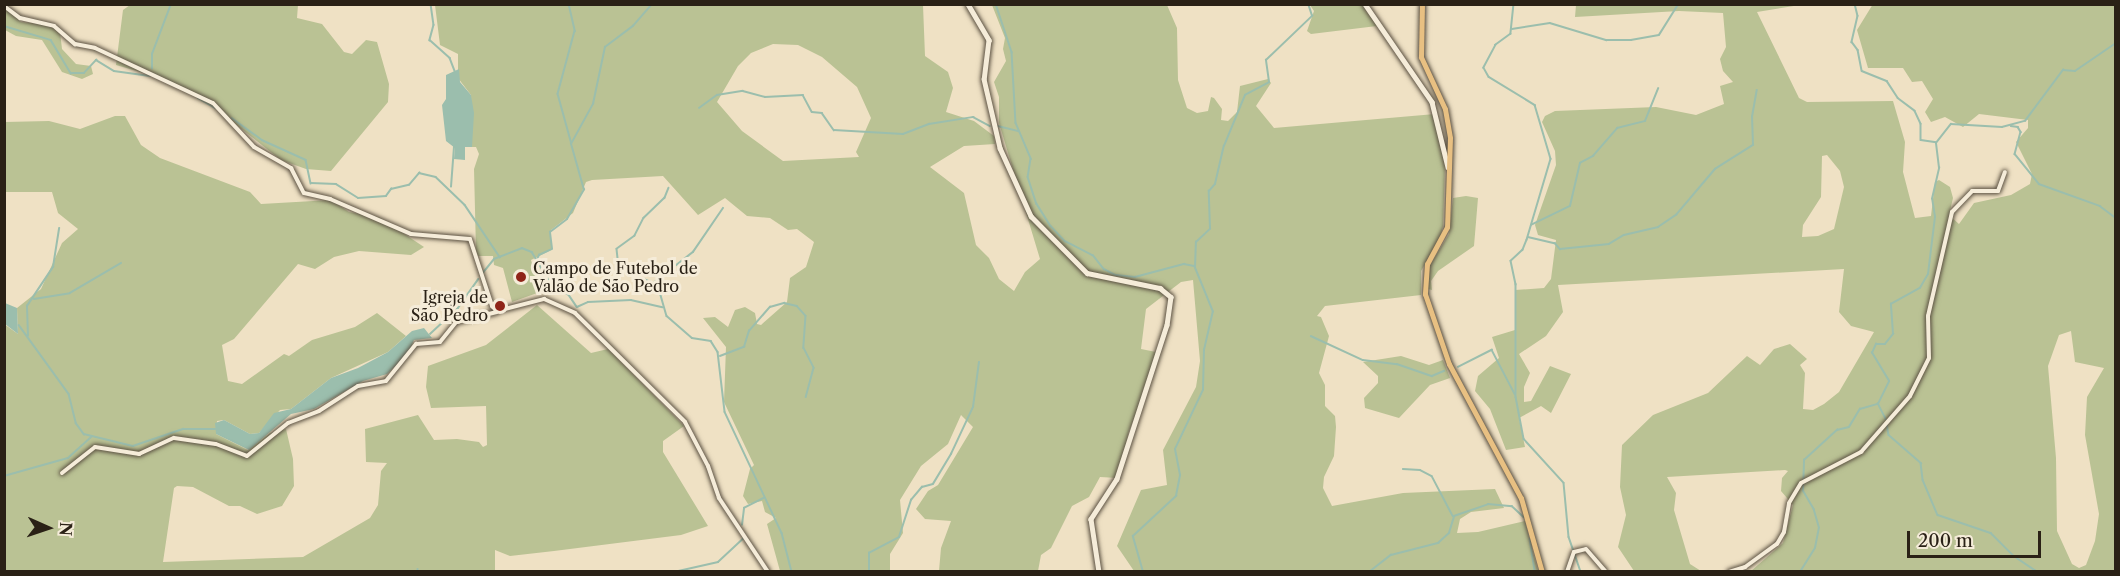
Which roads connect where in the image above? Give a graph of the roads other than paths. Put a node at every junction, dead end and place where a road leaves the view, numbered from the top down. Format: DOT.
graph roads {
  1 [pos="968,4"];
  2 [pos="1365,4"];
  3 [pos="1422,4"];
  4 [pos="4,6"];
  5 [pos="1449,170"];
  6 [pos="2005,172"];
  7 [pos="497,311"];
  8 [pos="62,473"];
  9 [pos="768,572"];
  10 [pos="1099,572"];
  11 [pos="1542,572"];
  12 [pos="1567,572"];
  13 [pos="1606,572"];
  14 [pos="1729,572"];
  1 -- 10 [label="street"];
  2 -- 5 [label="street"];
  3 -- 5 [label="main road"];
  4 -- 7 [label="street"];
  5 -- 11 [label="main road"];
  6 -- 14 [label="street"];
  7 -- 8 [label="street"];
  7 -- 9 [label="street"];
  12 -- 13 [label="street"];
}
